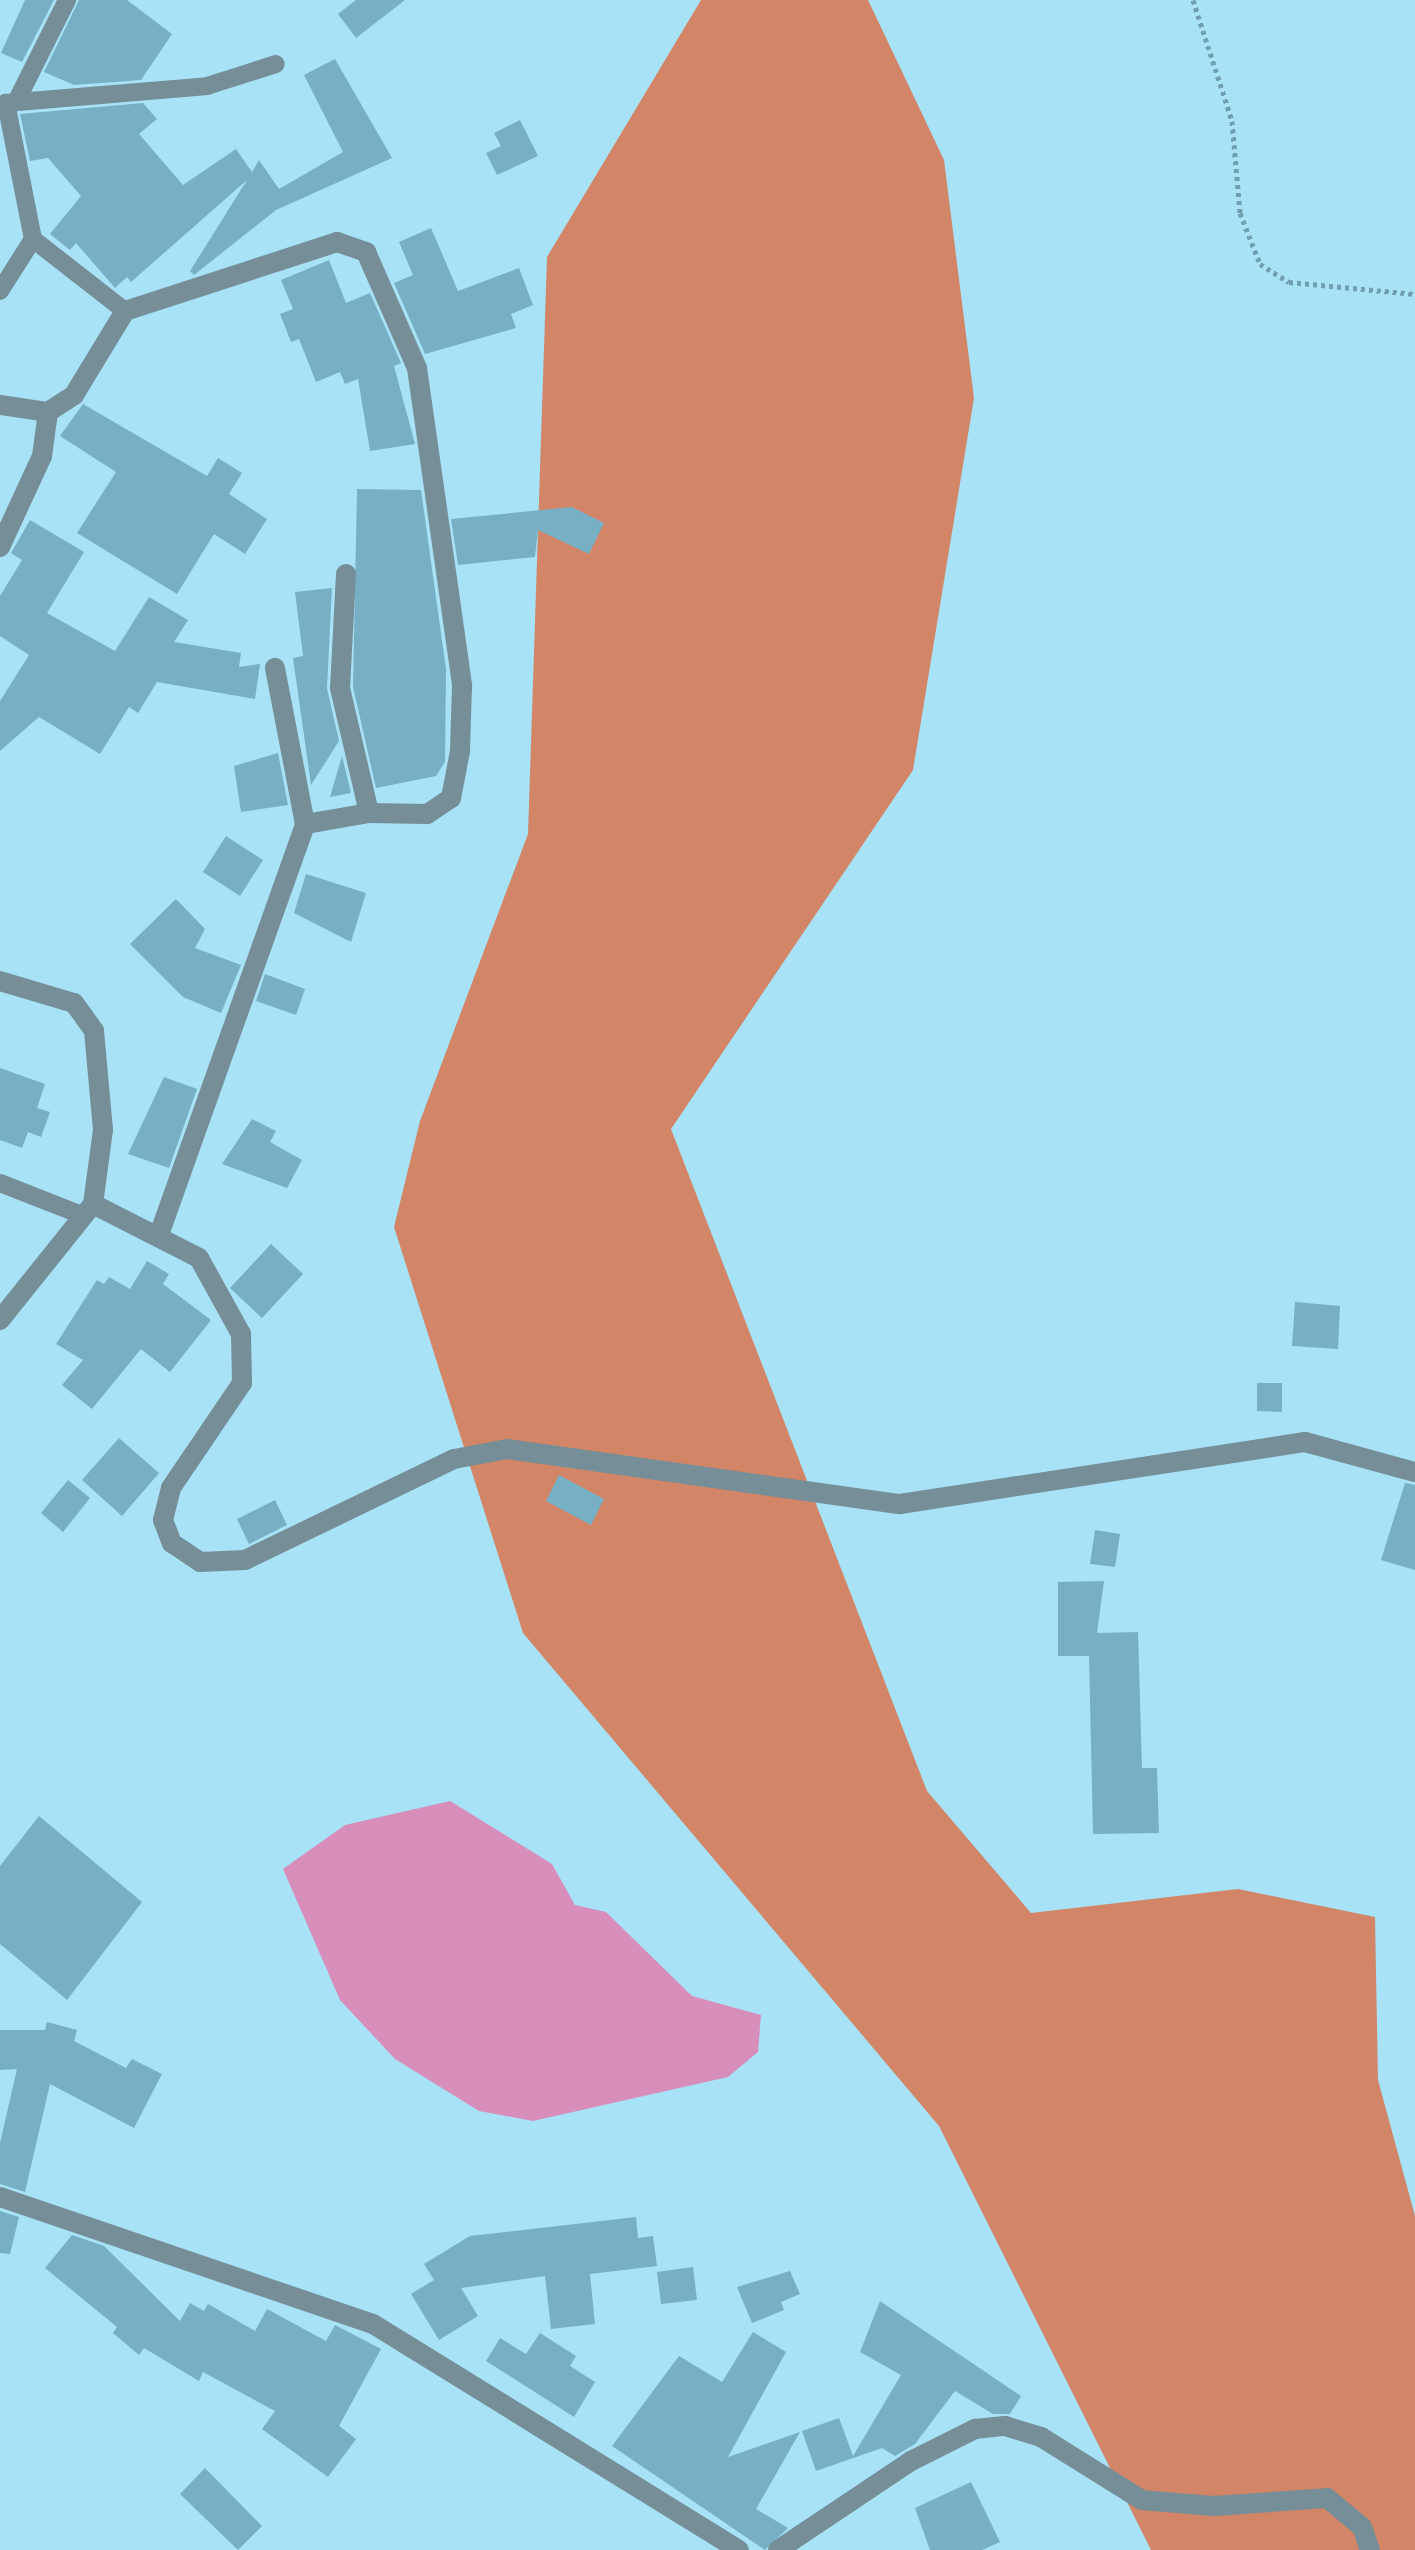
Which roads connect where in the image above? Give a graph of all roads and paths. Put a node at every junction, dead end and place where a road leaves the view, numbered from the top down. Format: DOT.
graph roads {
  1 [pos="67,0"];
  2 [pos="1193,0"];
  3 [pos="276,64"];
  4 [pos="18,98"];
  5 [pos="33,239"];
  6 [pos="0,291"];
  7 [pos="1415,294"];
  8 [pos="125,311"];
  9 [pos="0,405"];
  10 [pos="48,412"];
  11 [pos="0,547"];
  12 [pos="346,574"];
  13 [pos="275,668"];
  14 [pos="369,813"];
  15 [pos="305,824"];
  16 [pos="0,981"];
  17 [pos="0,1183"];
  18 [pos="88,1210"];
  19 [pos="160,1232"];
  20 [pos="0,1320"];
  21 [pos="1415,1472"];
  22 [pos="0,2197"];
  23 [pos="739,2550"];
  24 [pos="778,2550"];
  25 [pos="1370,2550"];
  1 -- 4 [label="lane"];
  2 -- 7 [label="path"];
  3 -- 4 [label="lane"];
  4 -- 5 [label="lane"];
  5 -- 6 [label="lane"];
  5 -- 8 [label="lane"];
  8 -- 10 [label="street"];
  8 -- 14 [label="street"];
  9 -- 10 [label="street"];
  10 -- 11 [label="street"];
  12 -- 14 [label="street"];
  13 -- 15 [label="street"];
  14 -- 15 [label="street"];
  15 -- 19 [label="street"];
  16 -- 18 [label="street"];
  17 -- 18 [label="lane"];
  18 -- 19 [label="street"];
  18 -- 20 [label="street"];
  19 -- 21 [label="street"];
  22 -- 23 [label="street"];
  24 -- 25 [label="street"];
}
